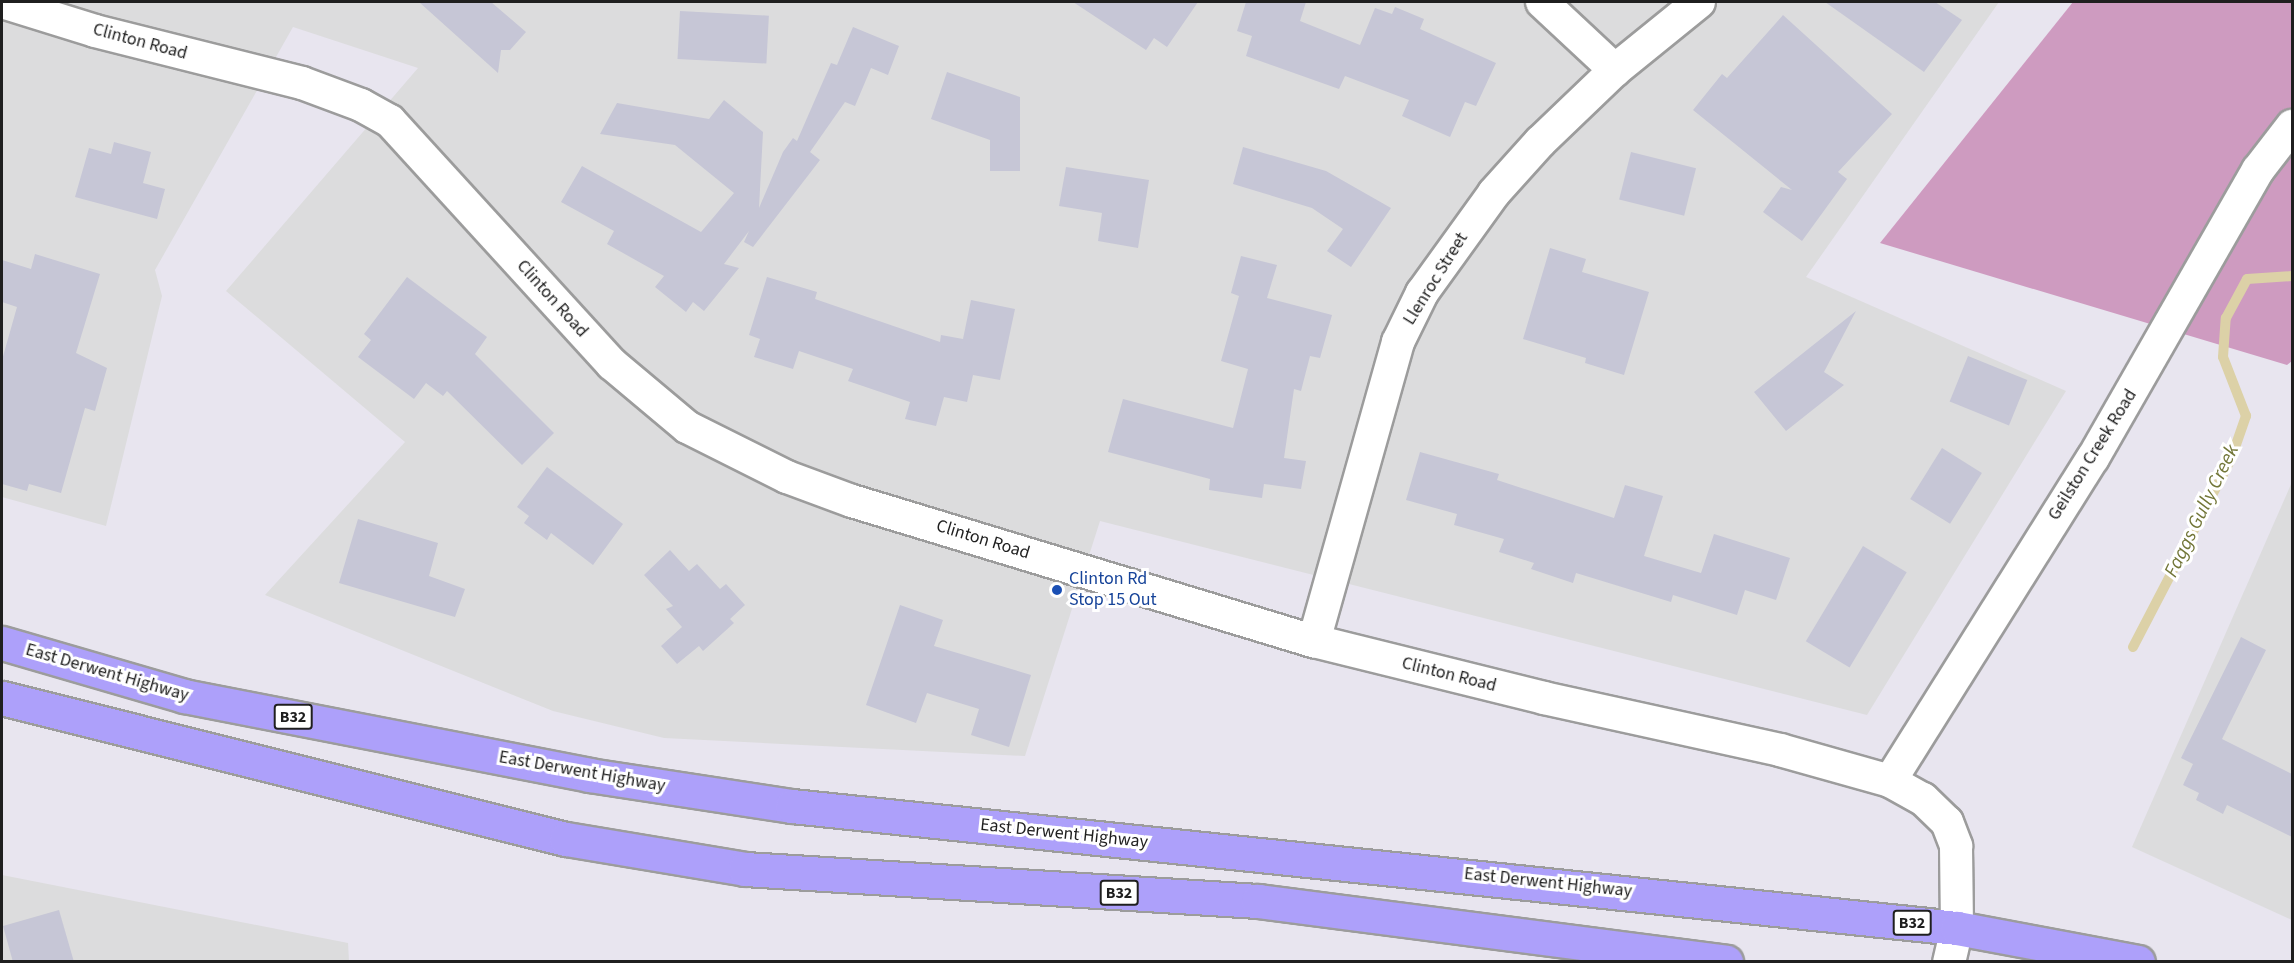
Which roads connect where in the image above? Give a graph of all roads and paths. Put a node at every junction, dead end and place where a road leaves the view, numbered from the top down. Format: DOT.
graph roads {
  1 [pos="2,2"];
  2 [pos="1542,2"];
  3 [pos="1699,2"];
  4 [pos="1615,70"];
  5 [pos="2292,126"];
  6 [pos="1314,641"];
  7 [pos="2,643"];
  8 [pos="2,698"];
  9 [pos="1890,781"];
  10 [pos="1957,928"];
  11 [pos="1726,962"];
  12 [pos="1949,962"];
  13 [pos="2138,962"];
  1 -- 6 [label="street, Clinton Road"];
  2 -- 4 [label="street"];
  3 -- 4 [label="street, Llenroc Street"];
  4 -- 6 [label="street, Llenroc Street"];
  5 -- 9 [label="street, Geilston Creek Road"];
  6 -- 9 [label="street, Clinton Road"];
  7 -- 10 [label="main road, East Derwent Highway / B32"];
  8 -- 11 [label="main road, B32"];
  9 -- 10 [label="street, Clinton Road"];
  10 -- 12 [label="street, Clinton Road"];
  10 -- 13 [label="main road, East Derwent Highway / B32"];
}
